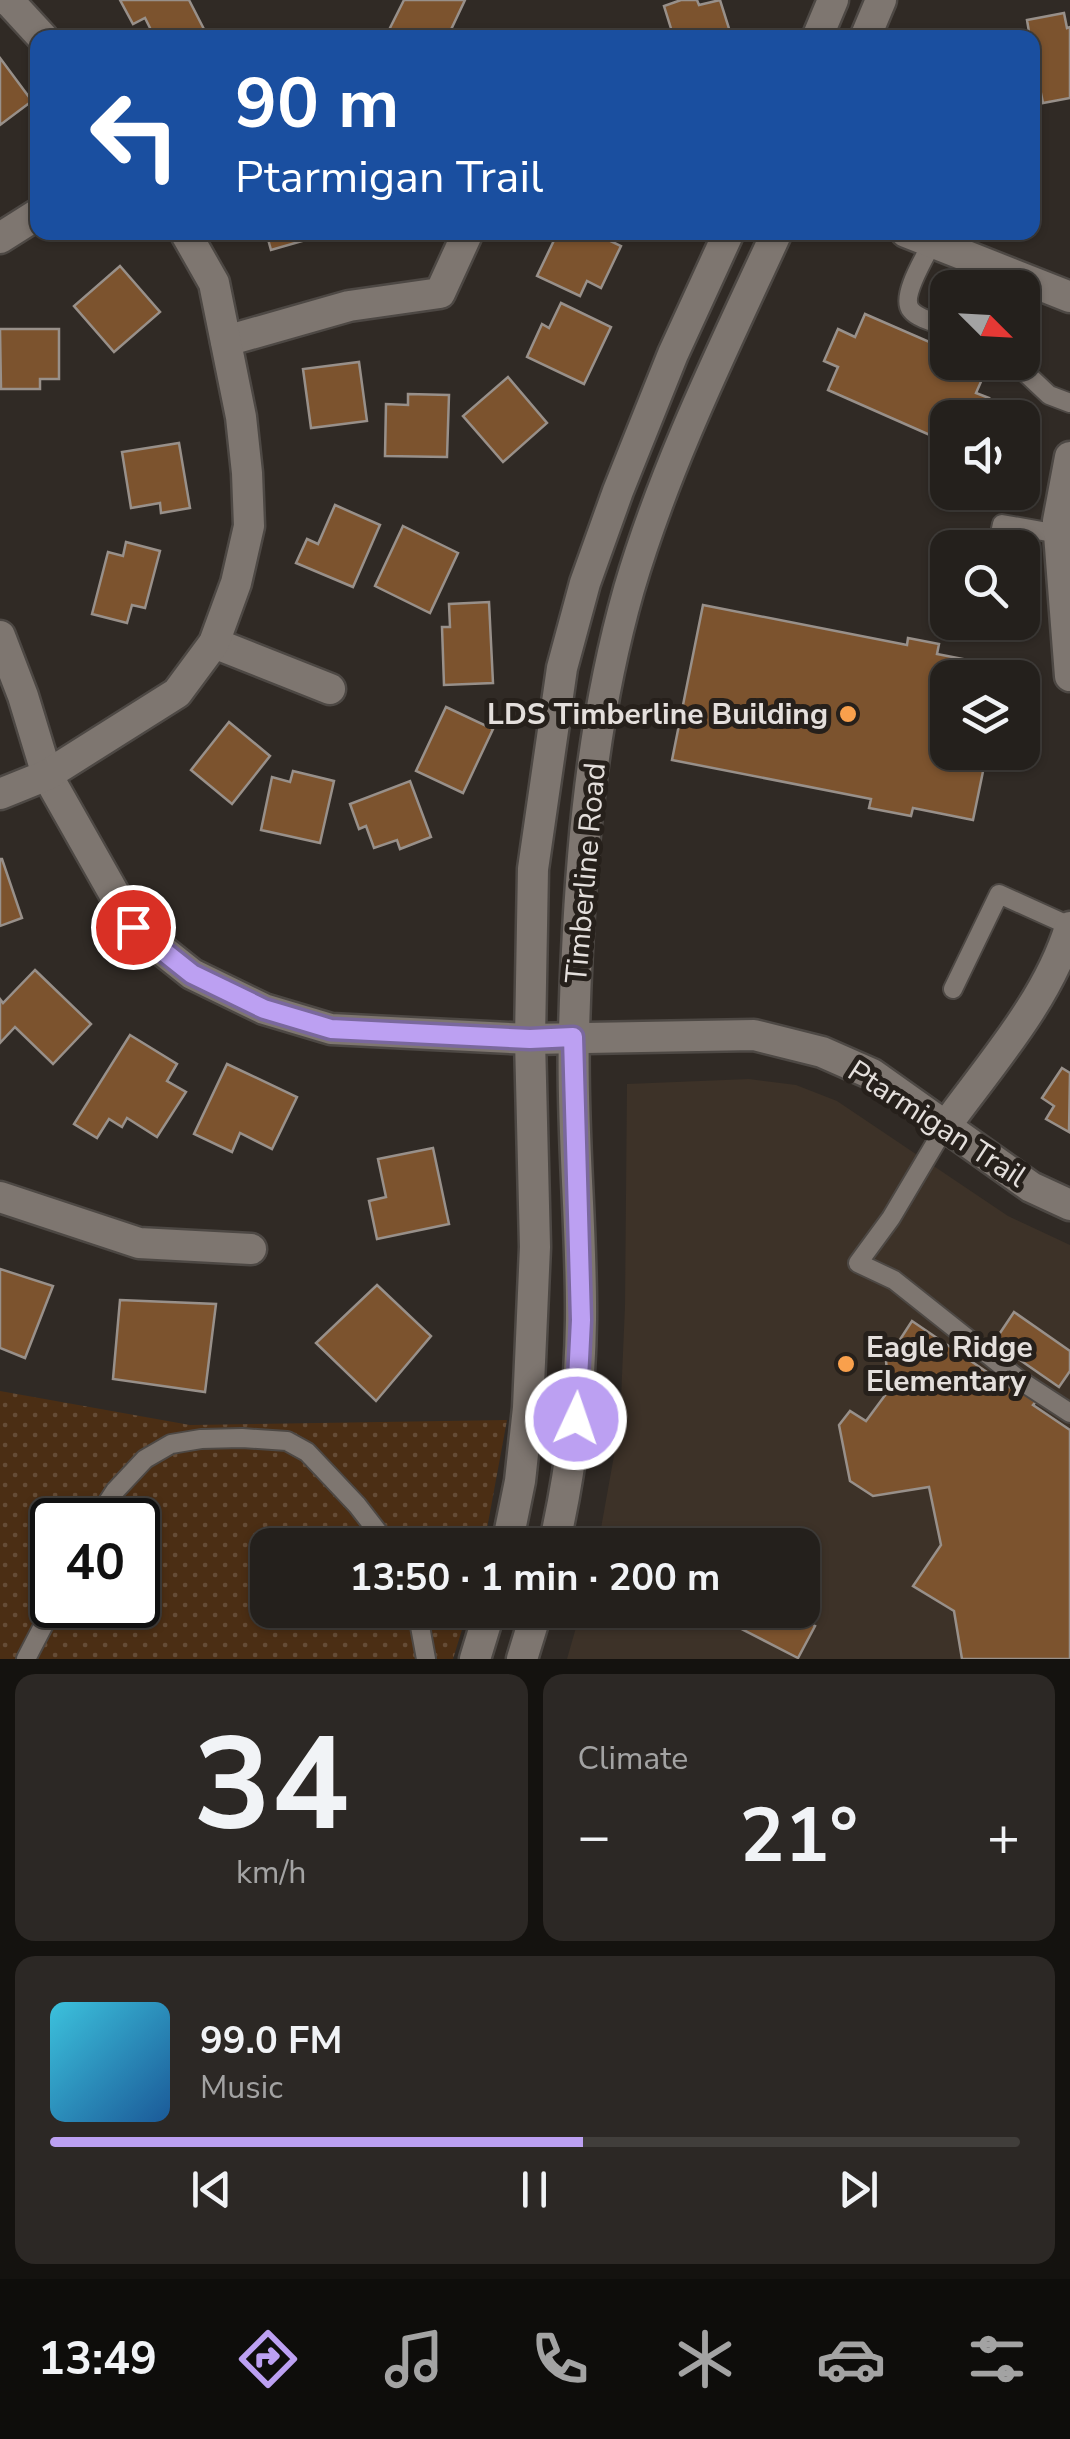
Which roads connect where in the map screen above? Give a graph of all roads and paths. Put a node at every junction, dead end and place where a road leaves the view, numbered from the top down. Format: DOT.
graph roads {
  1 [pos="832,0"];
  2 [pos="881,0"];
  3 [pos="13,2"];
  4 [pos="36,30"];
  5 [pos="820,30"];
  6 [pos="868,30"];
  7 [pos="30,219"];
  8 [pos="0,238"];
  9 [pos="190,240"];
  10 [pos="464,240"];
  11 [pos="726,240"];
  12 [pos="774,240"];
  13 [pos="919,240"];
  14 [pos="925,240"];
  15 [pos="1066,285"];
  16 [pos="930,320"];
  17 [pos="226,341"];
  18 [pos="1033,380"];
  19 [pos="1070,404"];
  20 [pos="1070,457"];
  21 [pos="1001,530"];
  22 [pos="1036,530"];
  23 [pos="1040,531"];
  24 [pos="1059,534"];
  25 [pos="0,636"];
  26 [pos="214,643"];
  27 [pos="1070,676"];
  28 [pos="330,690"];
  29 [pos="47,775"];
  30 [pos="0,794"];
  31 [pos="1070,927"];
  32 [pos="954,989"];
  33 [pos="573,1037"];
  34 [pos="530,1039"];
  35 [pos="945,1127"];
  36 [pos="0,1197"];
  37 [pos="1070,1205"];
  38 [pos="251,1249"];
  39 [pos="1070,1413"];
  40 [pos="110,1498"];
  41 [pos="374,1528"];
  42 [pos="510,1528"];
  43 [pos="558,1528"];
  44 [pos="42,1628"];
  45 [pos="420,1628"];
  46 [pos="484,1628"];
  47 [pos="531,1628"];
  48 [pos="26,1659"];
  49 [pos="426,1659"];
  50 [pos="475,1659"];
  51 [pos="522,1659"];
  1 -- 5 [label="street"];
  2 -- 6 [label="street"];
  3 -- 4 [label="street"];
  7 -- 8 [label="street"];
  9 -- 17 [label="street"];
  10 -- 17 [label="street"];
  11 -- 34 [label="street, Timberline Road"];
  12 -- 33 [label="street, Timberline Road"];
  13 -- 16 [label="lane"];
  14 -- 15 [label="street"];
  17 -- 26 [label="street"];
  18 -- 19 [label="lane"];
  20 -- 24 [label="street"];
  21 -- 22 [label="lane"];
  23 -- 24 [label="lane"];
  24 -- 27 [label="street"];
  25 -- 29 [label="street, Ptarmigan Trail"];
  26 -- 28 [label="street"];
  26 -- 29 [label="street"];
  29 -- 30 [label="street"];
  29 -- 34 [label="street, Ptarmigan Trail"];
  31 -- 32 [label="lane"];
  31 -- 35 [label="street"];
  33 -- 34 [label="street, Ptarmigan Trail"];
  33 -- 35 [label="street, Ptarmigan Trail"];
  33 -- 43 [label="street, Timberline Road"];
  34 -- 42 [label="street, Timberline Road"];
  35 -- 37 [label="street, Ptarmigan Trail"];
  35 -- 39 [label="lane"];
  36 -- 38 [label="street"];
  40 -- 41 [label="lane"];
  44 -- 48 [label="lane"];
  45 -- 49 [label="lane"];
  46 -- 50 [label="street"];
  47 -- 51 [label="street"];
}
